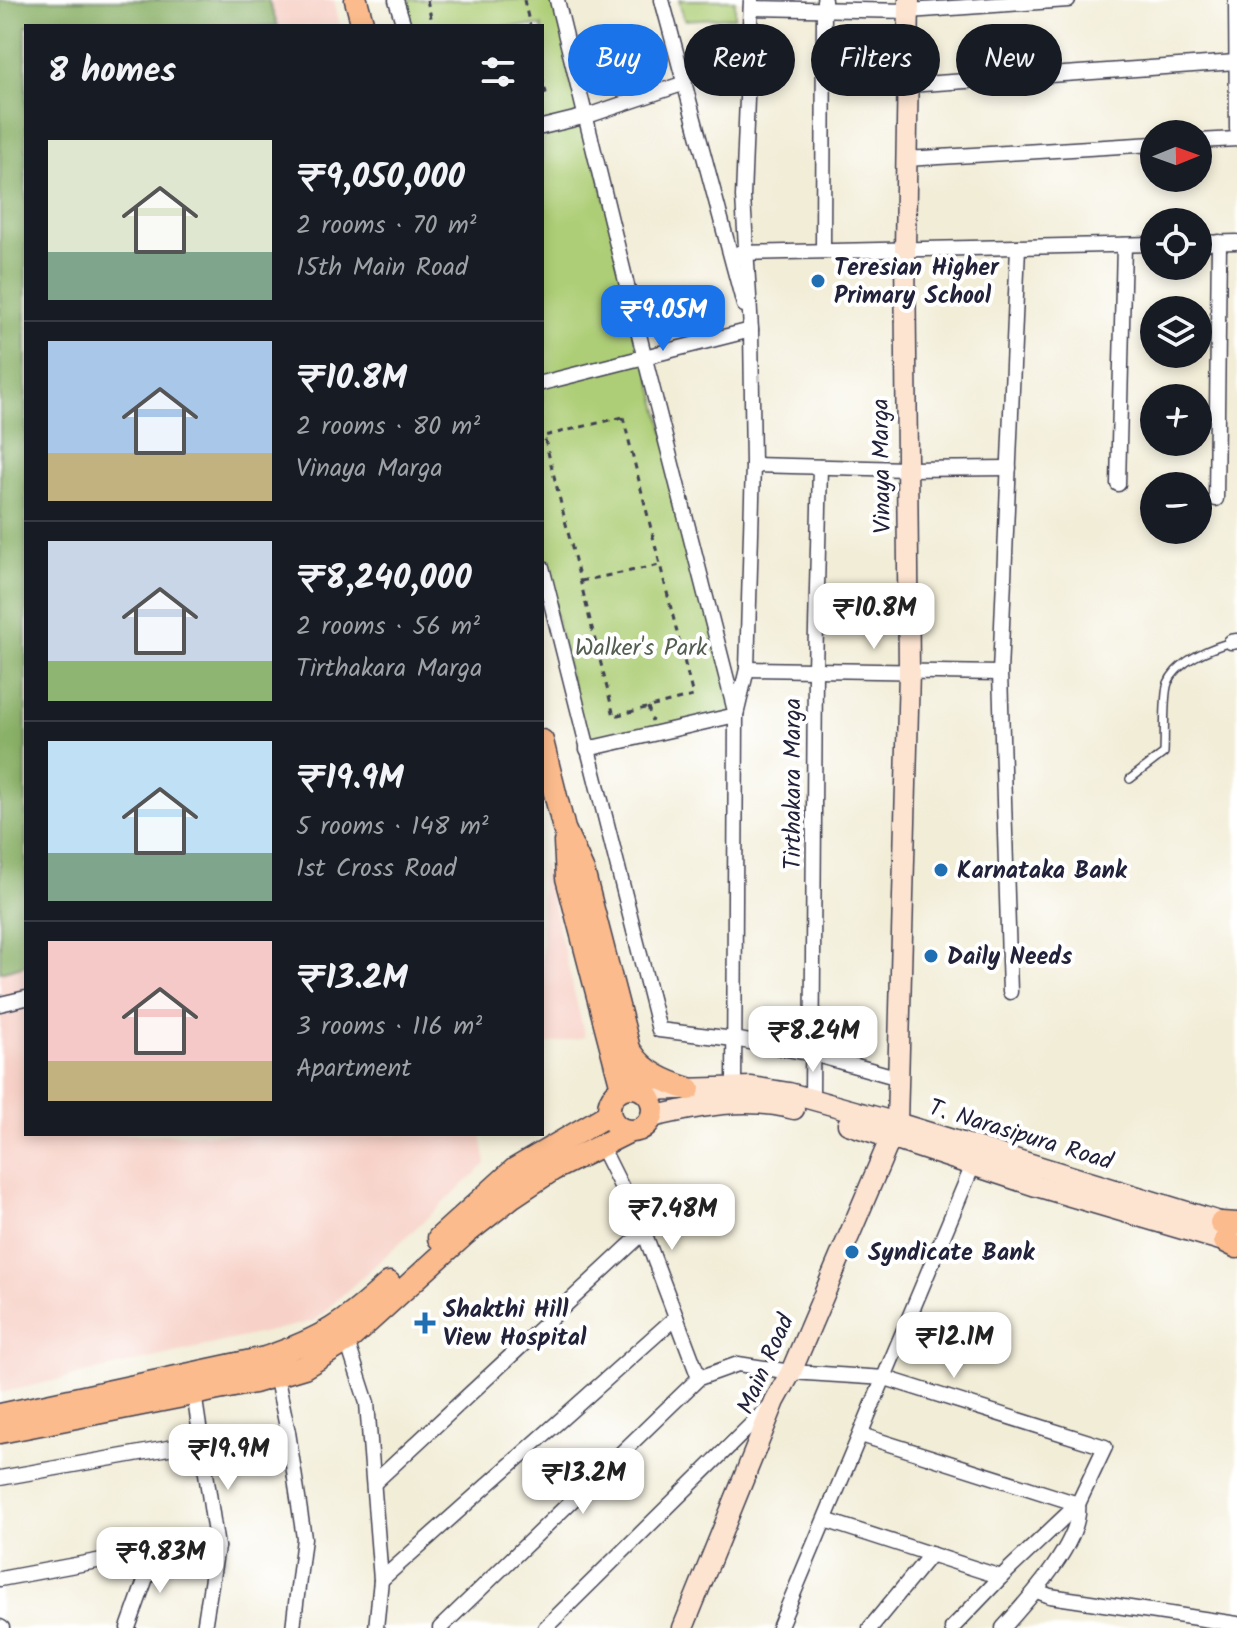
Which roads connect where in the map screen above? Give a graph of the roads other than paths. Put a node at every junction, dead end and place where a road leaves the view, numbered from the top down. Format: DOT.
graph roads {
  1 [pos="356,0"];
  2 [pos="396,0"];
  3 [pos="557,0"];
  4 [pos="662,0"];
  5 [pos="1068,0"];
  6 [pos="1236,0"];
  7 [pos="751,4"];
  8 [pos="824,4"];
  9 [pos="909,6"];
  10 [pos="362,24"];
  11 [pos="403,24"];
  12 [pos="1236,62"];
  13 [pos="684,79"];
  14 [pos="684,83"];
  15 [pos="940,83"];
  16 [pos="688,96"];
  17 [pos="908,96"];
  18 [pos="587,116"];
  19 [pos="544,127"];
  20 [pos="1237,129"];
  21 [pos="1237,139"];
  22 [pos="1212,140"];
  23 [pos="1140,145"];
  24 [pos="906,159"];
  25 [pos="1212,242"];
  26 [pos="1219,242"];
  27 [pos="1237,242"];
  28 [pos="1140,244"];
  29 [pos="1124,245"];
  30 [pos="1018,247"];
  31 [pos="905,249"];
  32 [pos="823,251"];
  33 [pos="746,252"];
  34 [pos="729,254"];
  35 [pos="751,330"];
  36 [pos="645,359"];
  37 [pos="544,383"];
  38 [pos="753,465"];
  39 [pos="820,467"];
  40 [pos="1009,468"];
  41 [pos="907,469"];
  42 [pos="1118,484"];
  43 [pos="1216,499"];
  44 [pos="544,575"];
  45 [pos="1234,642"];
  46 [pos="747,669"];
  47 [pos="815,669"];
  48 [pos="909,671"];
  49 [pos="1000,673"];
  50 [pos="736,715"];
  51 [pos="544,749"];
  52 [pos="587,749"];
  53 [pos="1130,779"];
  54 [pos="564,829"];
  55 [pos="1010,992"];
  56 [pos="24,998"];
  57 [pos="0,1004"];
  58 [pos="607,1035"];
  59 [pos="734,1039"];
  60 [pos="629,1049"];
  61 [pos="813,1054"];
  62 [pos="899,1078"];
  63 [pos="734,1087"];
  64 [pos="635,1088"];
  65 [pos="689,1089"];
  66 [pos="812,1100"];
  67 [pos="609,1114"];
  68 [pos="652,1117"];
  69 [pos="894,1130"];
  70 [pos="630,1131"];
  71 [pos="574,1134"];
  72 [pos="601,1146"];
  73 [pos="973,1165"];
  74 [pos="644,1232"];
  75 [pos="1232,1235"];
  76 [pos="384,1297"];
  77 [pos="676,1317"];
  78 [pos="347,1341"];
  79 [pos="791,1372"];
  80 [pos="276,1375"];
  81 [pos="699,1378"];
  82 [pos="885,1378"];
  83 [pos="194,1393"];
  84 [pos="775,1401"];
  85 [pos="0,1415"];
  86 [pos="0,1432"];
  87 [pos="861,1435"];
  88 [pos="202,1442"];
  89 [pos="0,1478"];
  90 [pos="374,1483"];
  91 [pos="1078,1504"];
  92 [pos="825,1520"];
  93 [pos="217,1547"];
  94 [pos="156,1550"];
  95 [pos="931,1554"];
  96 [pos="1001,1577"];
  97 [pos="0,1579"];
  98 [pos="381,1580"];
  99 [pos="1037,1591"];
  100 [pos="1237,1624"];
  101 [pos="128,1628"];
  102 [pos="204,1628"];
  103 [pos="293,1628"];
  104 [pos="376,1628"];
  105 [pos="440,1628"];
  106 [pos="545,1628"];
  107 [pos="683,1628"];
  108 [pos="779,1628"];
  109 [pos="870,1628"];
  110 [pos="952,1628"];
  111 [pos="1003,1628"];
  1 -- 10 [label="main road"];
  2 -- 11 [label="street"];
  3 -- 18 [label="street"];
  4 -- 13 [label="street"];
  5 -- 9 [label="street"];
  6 -- 12 [label="street"];
  7 -- 8 [label="street"];
  7 -- 33 [label="street"];
  8 -- 9 [label="street"];
  8 -- 32 [label="street"];
  12 -- 15 [label="street"];
  12 -- 20 [label="street"];
  14 -- 18 [label="street"];
  16 -- 34 [label="street"];
  17 -- 24 [label="street, Vinaya Marga"];
  18 -- 19 [label="street"];
  18 -- 36 [label="street"];
  21 -- 22 [label="street"];
  23 -- 24 [label="street"];
  24 -- 31 [label="street, Vinaya Marga"];
  25 -- 26 [label="street"];
  26 -- 27 [label="street"];
  26 -- 43 [label="street"];
  28 -- 29 [label="street"];
  29 -- 30 [label="street"];
  29 -- 42 [label="street"];
  30 -- 31 [label="street"];
  30 -- 40 [label="street"];
  31 -- 32 [label="street"];
  31 -- 41 [label="street, Vinaya Marga"];
  32 -- 33 [label="street"];
  33 -- 34 [label="street"];
  33 -- 35 [label="street"];
  34 -- 35 [label="street"];
  35 -- 36 [label="street"];
  35 -- 38 [label="street"];
  36 -- 37 [label="street"];
  36 -- 50 [label="street"];
  38 -- 39 [label="street"];
  38 -- 46 [label="street"];
  39 -- 41 [label="street"];
  39 -- 47 [label="street, Tirthakara Marga"];
  40 -- 41 [label="street"];
  40 -- 49 [label="street"];
  41 -- 48 [label="street, Vinaya Marga"];
  44 -- 52 [label="street"];
  45 -- 53 [label="lane"];
  46 -- 47 [label="street"];
  46 -- 50 [label="street"];
  47 -- 48 [label="street"];
  47 -- 61 [label="street, Tirthakara Marga"];
  48 -- 49 [label="street"];
  48 -- 62 [label="street, Vinaya Marga"];
  49 -- 55 [label="street"];
  50 -- 52 [label="street"];
  50 -- 59 [label="street"];
  51 -- 54 [label="main road"];
  52 -- 59 [label="street"];
  54 -- 58 [label="main road"];
  54 -- 60 [label="main road"];
  56 -- 57 [label="street"];
  58 -- 64 [label="main road"];
  58 -- 71 [label="main road"];
  59 -- 61 [label="street"];
  59 -- 63 [label="street"];
  60 -- 64 [label="main road"];
  60 -- 65 [label="main road"];
  61 -- 62 [label="street"];
  61 -- 66 [label="street, Tirthakara Marga"];
  62 -- 69 [label="street, Vinaya Marga"];
  63 -- 65 [label="street, T. Narasipura Road"];
  63 -- 66 [label="street, T. Narasipura Road"];
  64 -- 65 [label="street, T. Narasipura Road"];
  64 -- 67 [label="main road"];
  64 -- 68 [label="main road"];
  66 -- 69 [label="street, T. Narasipura Road"];
  67 -- 70 [label="main road"];
  67 -- 71 [label="main road"];
  68 -- 69 [label="street, T. Narasipura Road"];
  68 -- 70 [label="main road"];
  69 -- 73 [label="street, T. Narasipura Road"];
  69 -- 75 [label="street, T. Narasipura Road"];
  69 -- 79 [label="street, Main Road"];
  70 -- 72 [label="main road"];
  71 -- 76 [label="main road"];
  72 -- 74 [label="street"];
  72 -- 76 [label="main road"];
  73 -- 75 [label="street, T. Narasipura Road"];
  73 -- 82 [label="street"];
  74 -- 77 [label="street"];
  74 -- 90 [label="street"];
  76 -- 78 [label="main road"];
  76 -- 85 [label="main road"];
  77 -- 81 [label="street"];
  77 -- 98 [label="street"];
  78 -- 80 [label="main road"];
  78 -- 90 [label="street"];
  79 -- 81 [label="street"];
  79 -- 82 [label="street"];
  79 -- 84 [label="street, Main Road"];
  80 -- 83 [label="main road"];
  80 -- 103 [label="street"];
  81 -- 105 [label="street"];
  82 -- 87 [label="street"];
  82 -- 91 [label="street"];
  83 -- 86 [label="main road"];
  83 -- 88 [label="street"];
  84 -- 106 [label="street"];
  84 -- 107 [label="street, Main Road"];
  87 -- 91 [label="street"];
  87 -- 92 [label="street"];
  88 -- 89 [label="street"];
  88 -- 93 [label="street"];
  90 -- 98 [label="street"];
  91 -- 96 [label="street"];
  91 -- 99 [label="street"];
  92 -- 95 [label="street"];
  92 -- 108 [label="street"];
  93 -- 94 [label="street"];
  93 -- 102 [label="street"];
  94 -- 97 [label="street"];
  94 -- 101 [label="street"];
  95 -- 96 [label="street"];
  95 -- 109 [label="street"];
  96 -- 110 [label="street"];
  98 -- 104 [label="street"];
  99 -- 100 [label="street"];
  99 -- 111 [label="street"];
}
